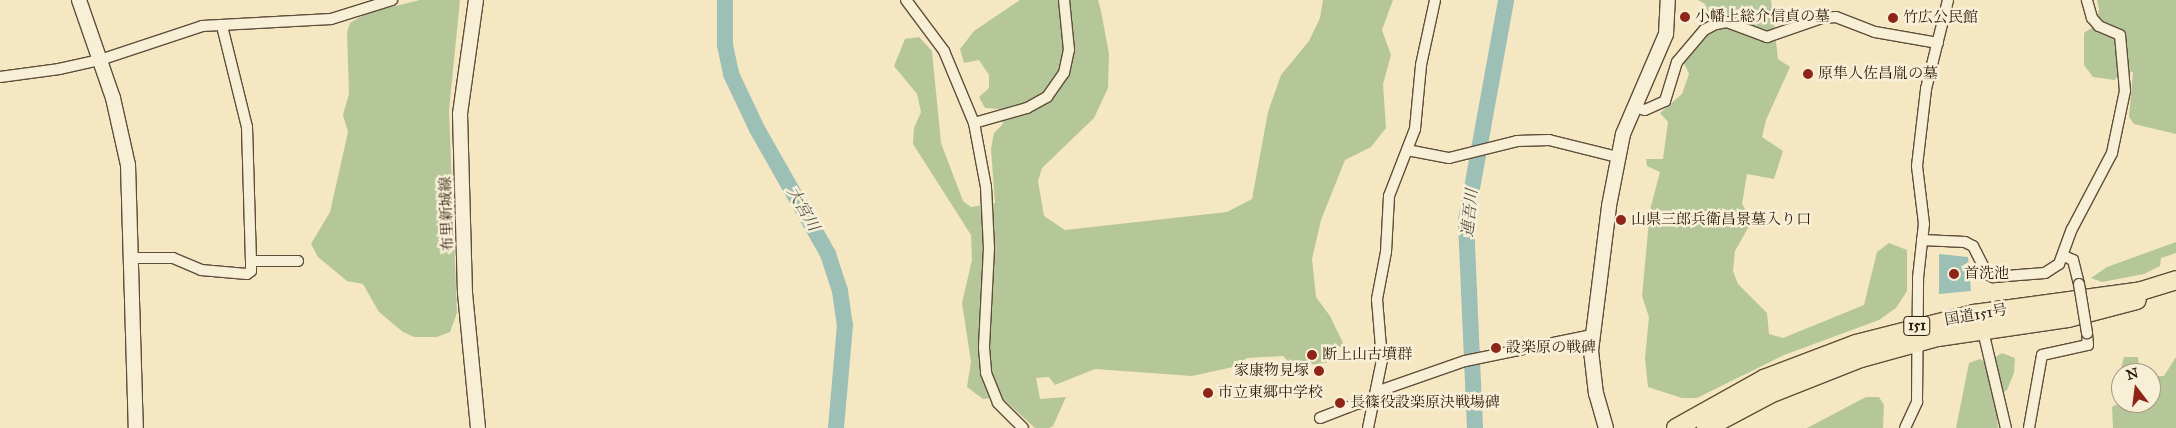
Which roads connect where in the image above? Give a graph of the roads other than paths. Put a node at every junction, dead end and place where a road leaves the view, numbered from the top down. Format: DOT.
graph roads {
  1 [pos="79,0"];
  2 [pos="392,0"];
  3 [pos="476,0"];
  4 [pos="906,0"];
  5 [pos="1064,0"];
  6 [pos="1434,0"];
  7 [pos="1668,0"];
  8 [pos="1948,0"];
  9 [pos="2087,0"];
  10 [pos="222,26"];
  11 [pos="1938,43"];
  12 [pos="100,60"];
  13 [pos="0,77"];
  14 [pos="1634,107"];
  15 [pos="974,123"];
  16 [pos="1406,150"];
  17 [pos="1617,157"];
  18 [pos="1922,240"];
  19 [pos="2064,256"];
  20 [pos="132,258"];
  21 [pos="251,261"];
  22 [pos="298,261"];
  23 [pos="2176,280"];
  24 [pos="2176,288"];
  25 [pos="1983,331"];
  26 [pos="1918,334"];
  27 [pos="1592,335"];
  28 [pos="1376,392"];
  29 [pos="1374,403"];
  30 [pos="1320,418"];
  31 [pos="136,428"];
  32 [pos="478,428"];
  33 [pos="1023,428"];
  34 [pos="1368,428"];
  35 [pos="1606,428"];
  36 [pos="1676,428"];
  37 [pos="1706,428"];
  38 [pos="1905,428"];
  39 [pos="2006,428"];
  40 [pos="2029,428"];
  1 -- 12 [label="street"];
  2 -- 10 [label="street"];
  3 -- 32 [label="street, 布里新城線"];
  4 -- 15 [label="street"];
  5 -- 15 [label="street"];
  6 -- 16 [label="street"];
  7 -- 14 [label="street"];
  8 -- 11 [label="street"];
  9 -- 19 [label="street"];
  10 -- 12 [label="street"];
  10 -- 21 [label="street"];
  11 -- 14 [label="street"];
  11 -- 18 [label="street"];
  12 -- 13 [label="street"];
  12 -- 20 [label="street"];
  14 -- 17 [label="street"];
  15 -- 33 [label="street"];
  16 -- 17 [label="street"];
  16 -- 28 [label="street"];
  17 -- 27 [label="street"];
  18 -- 19 [label="street"];
  18 -- 26 [label="street"];
  19 -- 40 [label="street, bridge"];
  20 -- 21 [label="street"];
  20 -- 31 [label="street"];
  21 -- 22 [label="street"];
  23 -- 26 [label="highway, 国道151号 / 151"];
  24 -- 25 [label="highway, 国道151号 / 151"];
  25 -- 26 [label="highway, 国道151号 / 151"];
  25 -- 39 [label="street"];
  26 -- 36 [label="highway, 国道151号 / 151"];
  26 -- 37 [label="highway, 国道151号 / 151"];
  26 -- 38 [label="street"];
  27 -- 28 [label="street"];
  27 -- 35 [label="street"];
  28 -- 29 [label="street"];
  29 -- 30 [label="street"];
  29 -- 34 [label="street"];
}
